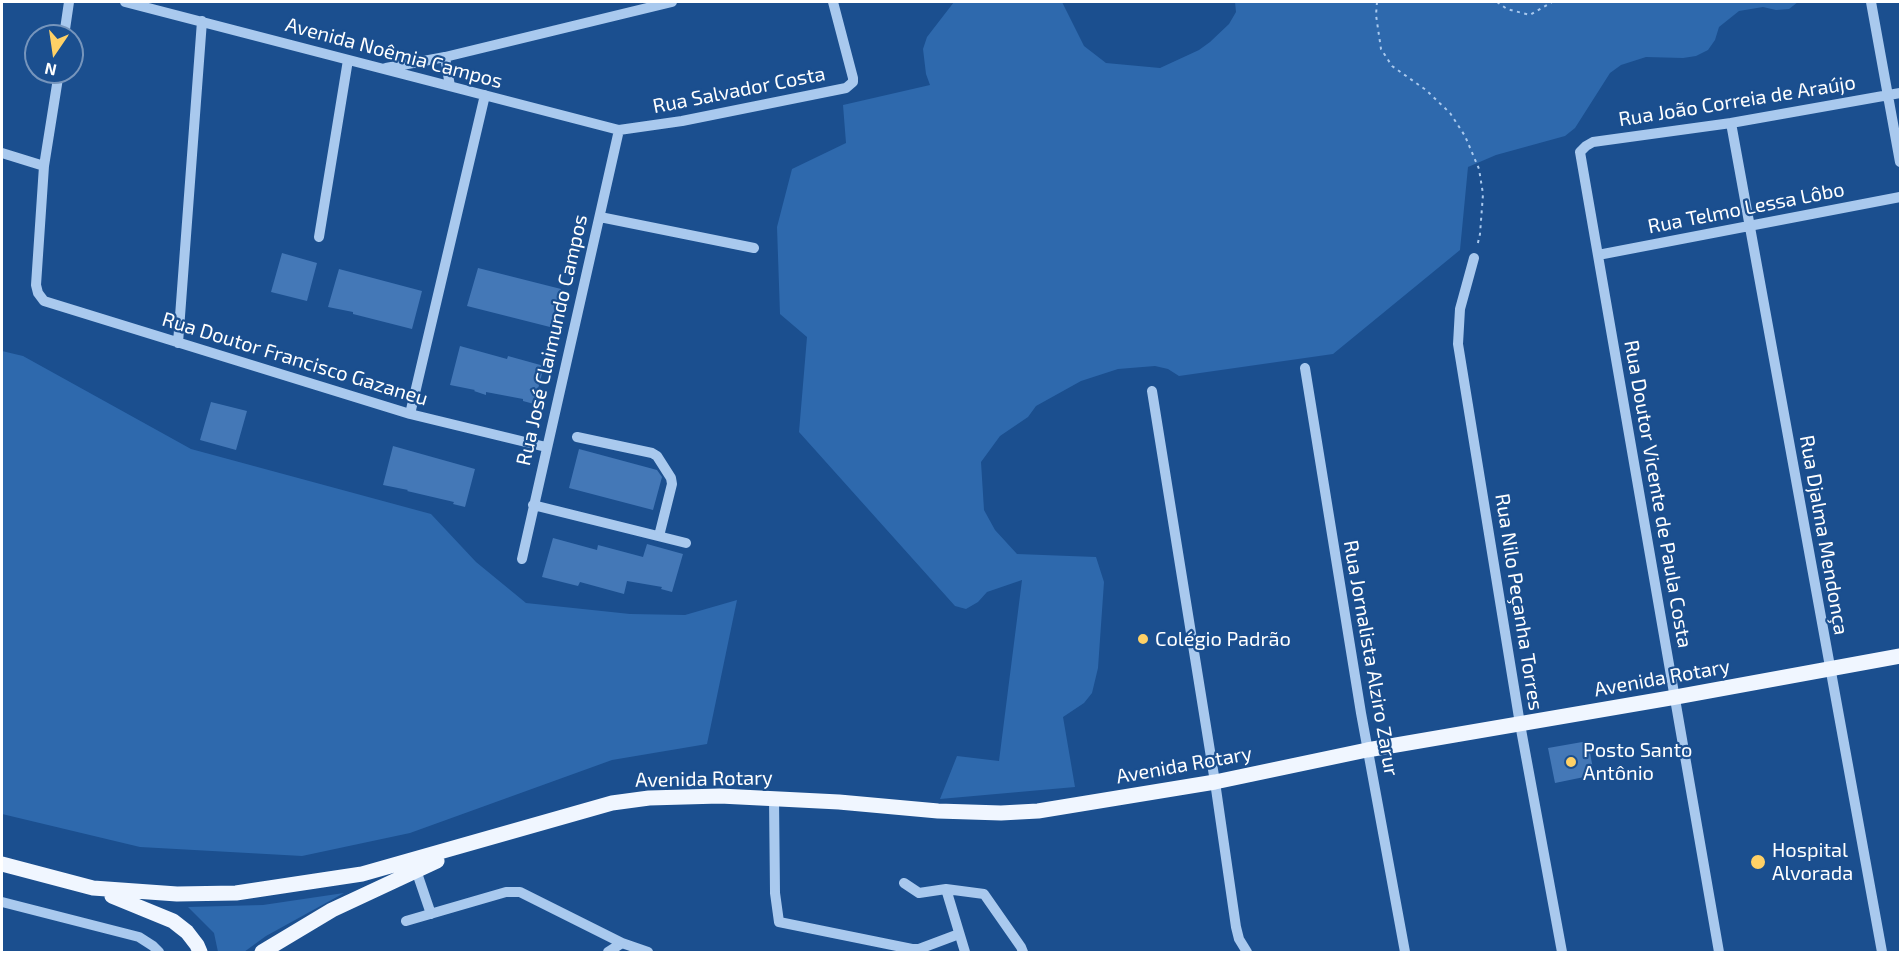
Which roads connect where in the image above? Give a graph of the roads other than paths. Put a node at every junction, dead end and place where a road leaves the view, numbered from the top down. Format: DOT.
graph roads {
  1 [pos="69,2"];
  2 [pos="125,2"];
  3 [pos="672,2"];
  4 [pos="833,2"];
  5 [pos="1870,2"];
  6 [pos="142,3"];
  7 [pos="202,21"];
  8 [pos="66,24"];
  9 [pos="445,57"];
  10 [pos="348,60"];
  11 [pos="384,69"];
  12 [pos="57,84"];
  13 [pos="450,86"];
  14 [pos="1895,94"];
  15 [pos="485,95"];
  16 [pos="1731,123"];
  17 [pos="619,130"];
  18 [pos="1582,149"];
  19 [pos="2,153"];
  20 [pos="1900,162"];
  21 [pos="44,166"];
  22 [pos="1900,197"];
  23 [pos="600,217"];
  24 [pos="1750,224"];
  25 [pos="319,237"];
  26 [pos="754,248"];
  27 [pos="1598,255"];
  28 [pos="1474,258"];
  29 [pos="178,343"];
  30 [pos="1305,368"];
  31 [pos="1152,391"];
  32 [pos="410,414"];
  33 [pos="577,437"];
  34 [pos="546,447"];
  35 [pos="533,506"];
  36 [pos="659,536"];
  37 [pos="686,543"];
  38 [pos="522,559"];
  39 [pos="1900,656"];
  40 [pos="1829,669"];
  41 [pos="1676,697"];
  42 [pos="1520,724"];
  43 [pos="1367,750"];
  44 [pos="1215,782"];
  45 [pos="774,798"];
  46 [pos="472,844"];
  47 [pos="2,864"];
  48 [pos="416,870"];
  49 [pos="904,883"];
  50 [pos="93,888"];
  51 [pos="946,889"];
  52 [pos="2,902"];
  53 [pos="431,914"];
  54 [pos="406,921"];
  55 [pos="959,934"];
  56 [pos="622,943"];
  57 [pos="924,950"];
  58 [pos="159,952"];
  59 [pos="200,952"];
  60 [pos="262,952"];
  61 [pos="608,952"];
  62 [pos="648,952"];
  63 [pos="965,952"];
  64 [pos="1023,952"];
  65 [pos="1247,952"];
  66 [pos="1405,952"];
  67 [pos="1562,952"];
  68 [pos="1719,952"];
  69 [pos="1882,952"];
  1 -- 8 [label="street"];
  2 -- 6 [label="street, Avenida Noêmia Campos"];
  3 -- 9 [label="street"];
  4 -- 17 [label="street, Rua Salvador Costa"];
  5 -- 14 [label="street"];
  6 -- 7 [label="street, Avenida Noêmia Campos"];
  7 -- 10 [label="street, Avenida Noêmia Campos"];
  7 -- 29 [label="street"];
  9 -- 11 [label="street"];
  9 -- 13 [label="street"];
  10 -- 11 [label="street, Avenida Noêmia Campos"];
  10 -- 25 [label="street"];
  11 -- 13 [label="street, Avenida Noêmia Campos"];
  12 -- 21 [label="street"];
  13 -- 15 [label="street, Avenida Noêmia Campos"];
  14 -- 16 [label="street, Rua João Correia de Araújo"];
  14 -- 20 [label="street"];
  15 -- 17 [label="street, Avenida Noêmia Campos"];
  15 -- 32 [label="street"];
  16 -- 18 [label="street, Rua João Correia de Araújo"];
  16 -- 24 [label="street, Rua Djalma Mendonça"];
  17 -- 23 [label="street, Rua José Claimundo Campos"];
  18 -- 27 [label="street, Rua Doutor Vicente de Paula Costa"];
  19 -- 21 [label="street"];
  21 -- 29 [label="street, Rua Doutor Francisco Gazaneu"];
  22 -- 24 [label="street, Rua Telmo Lessa Lôbo"];
  23 -- 26 [label="street"];
  23 -- 34 [label="street, Rua José Claimundo Campos"];
  24 -- 27 [label="street, Rua Telmo Lessa Lôbo"];
  24 -- 40 [label="street, Rua Djalma Mendonça"];
  27 -- 41 [label="street, Rua Doutor Vicente de Paula Costa"];
  28 -- 42 [label="street, Rua Nilo Peçanha Torres"];
  29 -- 32 [label="street, Rua Doutor Francisco Gazaneu"];
  30 -- 43 [label="street, Rua Jornalista Alziro Zarur"];
  31 -- 44 [label="street"];
  32 -- 34 [label="street, Rua Doutor Francisco Gazaneu"];
  33 -- 36 [label="street"];
  34 -- 35 [label="street, Rua José Claimundo Campos"];
  35 -- 36 [label="street"];
  35 -- 38 [label="street, Rua José Claimundo Campos"];
  36 -- 37 [label="street"];
  39 -- 40 [label="main road, Avenida Rotary"];
  40 -- 41 [label="main road, Avenida Rotary"];
  40 -- 69 [label="street, Rua Djalma Mendonça"];
  41 -- 42 [label="main road, Avenida Rotary"];
  41 -- 68 [label="street, Rua Doutor Vicente de Paula Costa"];
  42 -- 43 [label="main road, Avenida Rotary"];
  42 -- 67 [label="street, Rua Nilo Peçanha Torres"];
  43 -- 44 [label="main road, Avenida Rotary"];
  43 -- 66 [label="street, Rua Jornalista Alziro Zarur"];
  44 -- 45 [label="main road, Avenida Rotary"];
  44 -- 65 [label="street"];
  45 -- 46 [label="main road, Avenida Rotary"];
  45 -- 57 [label="street"];
  46 -- 48 [label="main road"];
  46 -- 50 [label="main road"];
  47 -- 50 [label="main road"];
  48 -- 53 [label="street"];
  48 -- 60 [label="main road"];
  49 -- 51 [label="street"];
  50 -- 59 [label="main road"];
  51 -- 55 [label="street"];
  51 -- 64 [label="street"];
  52 -- 58 [label="street"];
  53 -- 54 [label="street"];
  53 -- 56 [label="street"];
  55 -- 57 [label="street"];
  55 -- 63 [label="street"];
  56 -- 61 [label="street"];
  56 -- 62 [label="street"];
}
